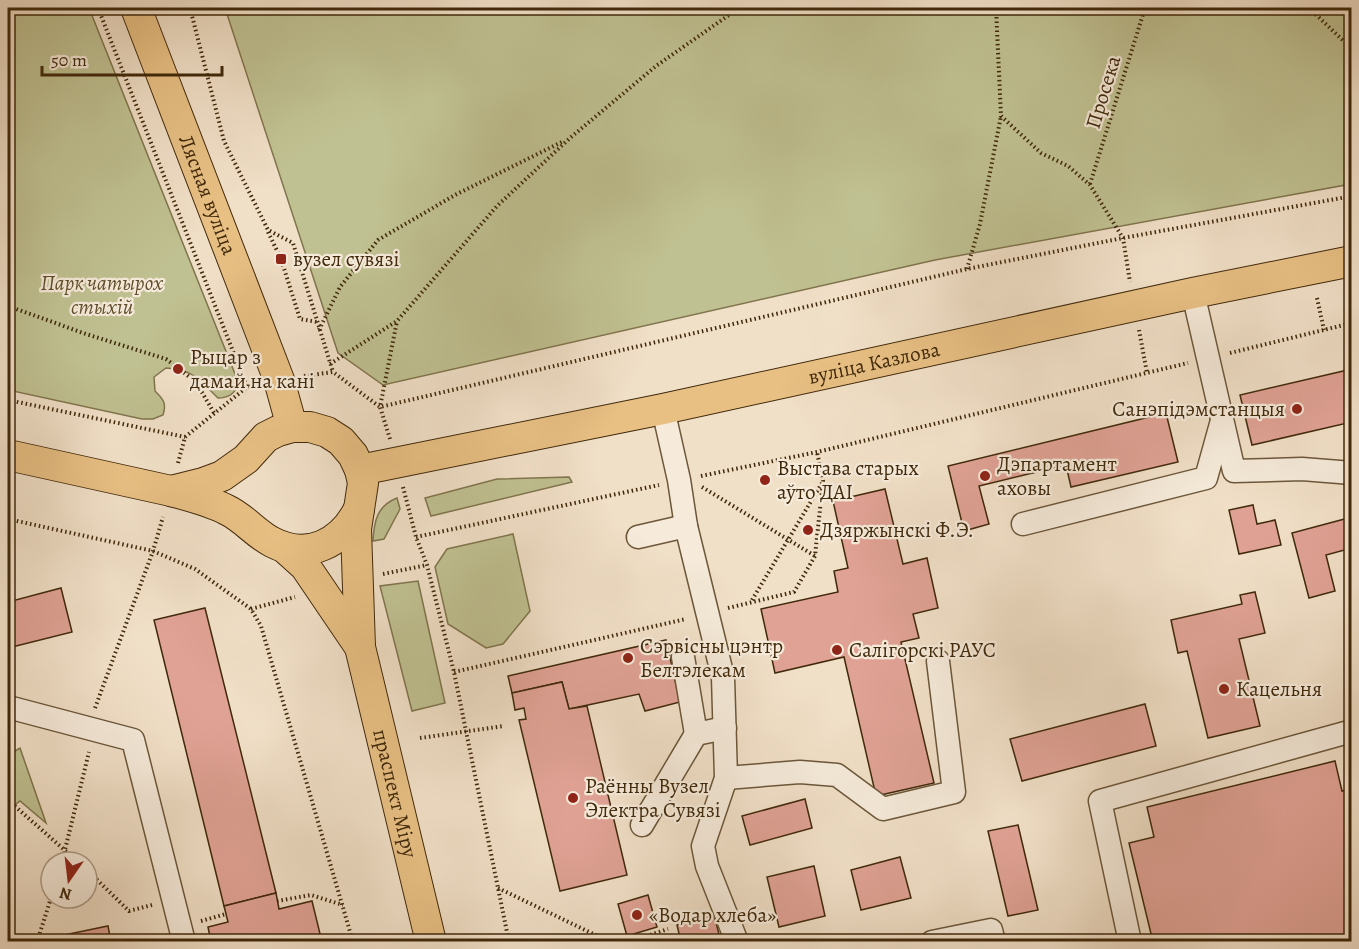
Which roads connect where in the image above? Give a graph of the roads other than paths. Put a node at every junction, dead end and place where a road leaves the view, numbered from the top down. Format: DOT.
graph roads {
  1 [pos="136,8"];
  2 [pos="1352,261"];
  3 [pos="1192,293"];
  4 [pos="663,409"];
  5 [pos="1222,419"];
  6 [pos="292,427"];
  7 [pos="8,455"];
  8 [pos="246,459"];
  9 [pos="360,470"];
  10 [pos="1352,473"];
  11 [pos="171,490"];
  12 [pos="359,509"];
  13 [pos="1023,524"];
  14 [pos="252,526"];
  15 [pos="686,526"];
  16 [pos="638,537"];
  17 [pos="285,548"];
  18 [pos="360,647"];
  19 [pos="683,657"];
  20 [pos="938,661"];
  21 [pos="8,707"];
  22 [pos="725,729"];
  23 [pos="1352,731"];
  24 [pos="696,734"];
  25 [pos="726,778"];
  26 [pos="642,825"];
  27 [pos="184,942"];
  28 [pos="431,942"];
  29 [pos="737,942"];
  30 [pos="932,942"];
  31 [pos="994,942"];
  32 [pos="1130,942"];
  1 -- 6 [label="main road, Лясная вуліца"];
  2 -- 3 [label="main road, вуліца Казлова"];
  3 -- 4 [label="main road, вуліца Казлова"];
  3 -- 5 [label="lane"];
  4 -- 9 [label="main road, вуліца Казлова"];
  4 -- 15 [label="lane"];
  5 -- 10 [label="lane"];
  5 -- 13 [label="lane"];
  6 -- 8 [label="main road"];
  6 -- 9 [label="main road"];
  7 -- 11 [label="main road"];
  8 -- 11 [label="main road"];
  8 -- 14 [label="main road"];
  9 -- 12 [label="main road"];
  11 -- 14 [label="main road"];
  12 -- 17 [label="main road"];
  12 -- 18 [label="main road"];
  14 -- 17 [label="main road"];
  15 -- 16 [label="lane"];
  15 -- 22 [label="lane"];
  17 -- 18 [label="main road"];
  18 -- 28 [label="main road, праспект Міру"];
  19 -- 24 [label="lane"];
  20 -- 25 [label="lane"];
  21 -- 27 [label="lane"];
  22 -- 24 [label="lane"];
  22 -- 25 [label="lane"];
  23 -- 32 [label="lane"];
  24 -- 26 [label="lane"];
  25 -- 29 [label="lane"];
  30 -- 31 [label="lane"];
}
